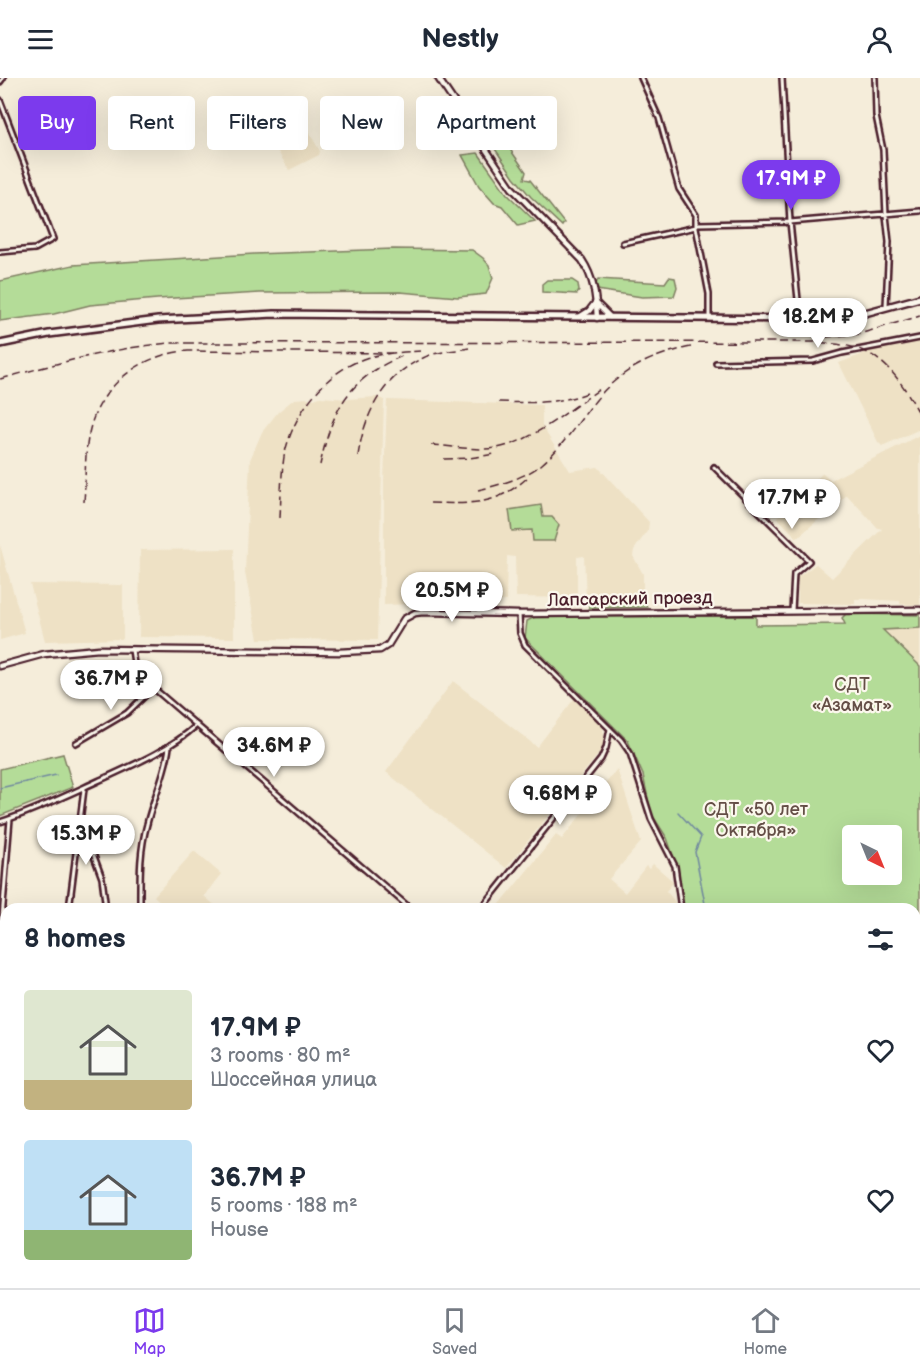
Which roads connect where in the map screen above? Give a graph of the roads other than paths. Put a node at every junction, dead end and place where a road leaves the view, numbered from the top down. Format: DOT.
graph roads {
  1 [pos="3,78"];
  2 [pos="438,78"];
  3 [pos="640,78"];
  4 [pos="782,78"];
  5 [pos="875,78"];
  6 [pos="0,82"];
  7 [pos="0,100"];
  8 [pos="920,211"];
  9 [pos="886,215"];
  10 [pos="790,222"];
  11 [pos="697,226"];
  12 [pos="623,243"];
  13 [pos="0,252"];
  14 [pos="920,298"];
  15 [pos="596,302"];
  16 [pos="886,308"];
  17 [pos="579,318"];
  18 [pos="597,318"];
  19 [pos="612,318"];
  20 [pos="709,319"];
  21 [pos="800,319"];
  22 [pos="920,338"];
  23 [pos="0,344"];
  24 [pos="716,363"];
  25 [pos="714,467"];
  26 [pos="920,610"];
  27 [pos="792,611"];
  28 [pos="519,614"];
  29 [pos="132,649"];
  30 [pos="0,666"];
  31 [pos="153,688"];
  32 [pos="197,725"];
  33 [pos="610,729"];
  34 [pos="76,743"];
  35 [pos="169,747"];
  36 [pos="84,789"];
  37 [pos="10,819"];
  38 [pos="81,820"];
  39 [pos="0,822"];
  40 [pos="3,903"];
  41 [pos="70,903"];
  42 [pos="105,903"];
  43 [pos="140,903"];
  44 [pos="404,903"];
  45 [pos="486,903"];
  46 [pos="680,903"];
  1 -- 6 [label="street"];
  2 -- 15 [label="street"];
  3 -- 11 [label="street"];
  4 -- 10 [label="street"];
  5 -- 9 [label="street"];
  7 -- 13 [label="street"];
  8 -- 9 [label="street"];
  9 -- 10 [label="street"];
  9 -- 16 [label="street"];
  10 -- 11 [label="street"];
  10 -- 21 [label="street"];
  11 -- 12 [label="street"];
  11 -- 20 [label="street"];
  14 -- 16 [label="highway"];
  15 -- 17 [label="street"];
  15 -- 18 [label="street"];
  15 -- 19 [label="street"];
  16 -- 21 [label="highway"];
  17 -- 18 [label="highway"];
  17 -- 23 [label="highway"];
  18 -- 19 [label="highway"];
  19 -- 20 [label="highway"];
  20 -- 21 [label="highway"];
  22 -- 24 [label="street"];
  25 -- 27 [label="street"];
  26 -- 27 [label="street, Лапсарский проезд"];
  27 -- 28 [label="street, Лапсарский проезд"];
  28 -- 29 [label="street, Лапсарский проезд"];
  28 -- 33 [label="street"];
  29 -- 30 [label="street, Лапсарский проезд"];
  29 -- 31 [label="street"];
  31 -- 32 [label="street"];
  31 -- 34 [label="street"];
  32 -- 35 [label="street"];
  32 -- 44 [label="street"];
  33 -- 45 [label="street"];
  33 -- 46 [label="street"];
  35 -- 36 [label="street"];
  35 -- 43 [label="street"];
  36 -- 37 [label="street"];
  36 -- 38 [label="street"];
  37 -- 39 [label="street"];
  37 -- 40 [label="street"];
  38 -- 41 [label="street"];
  38 -- 42 [label="street"];
}
